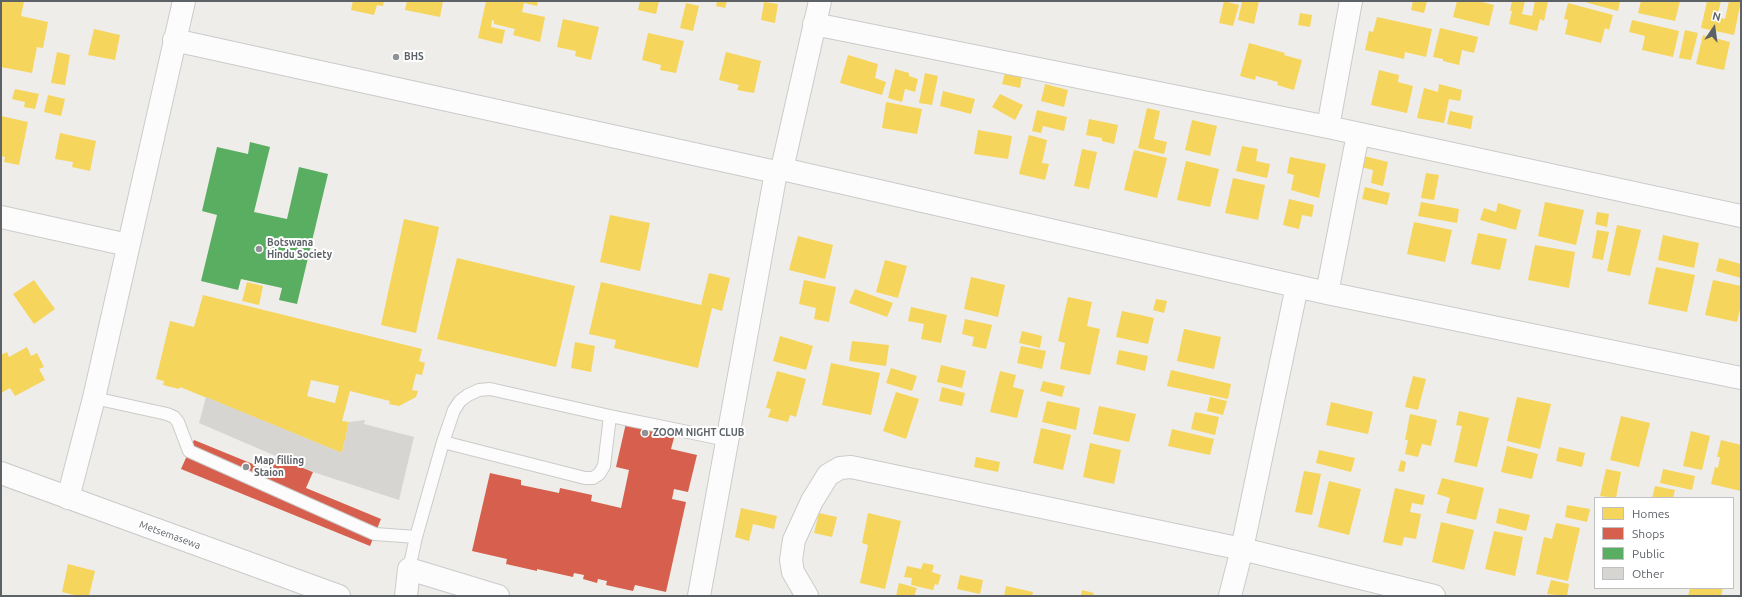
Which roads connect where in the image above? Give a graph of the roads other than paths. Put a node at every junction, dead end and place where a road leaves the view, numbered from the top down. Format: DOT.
graph roads {
  1 [pos="184,1"];
  2 [pos="820,1"];
  3 [pos="1351,1"];
  4 [pos="814,24"];
  5 [pos="174,40"];
  6 [pos="1328,127"];
  7 [pos="1358,134"];
  8 [pos="779,171"];
  9 [pos="1741,216"];
  10 [pos="1,217"];
  11 [pos="128,245"];
  12 [pos="1297,286"];
  13 [pos="1327,293"];
  14 [pos="1741,378"];
  15 [pos="94,398"];
  16 [pos="610,416"];
  17 [pos="727,440"];
  18 [pos="443,442"];
  19 [pos="1,473"];
  20 [pos="68,498"];
  21 [pos="416,537"];
  22 [pos="1242,549"];
  23 [pos="409,569"];
  24 [pos="340,596"];
  25 [pos="406,596"];
  26 [pos="498,596"];
  27 [pos="699,596"];
  28 [pos="807,596"];
  29 [pos="1230,596"];
  30 [pos="1434,596"];
  1 -- 5 [label="street"];
  2 -- 4 [label="street"];
  3 -- 6 [label="street"];
  4 -- 6 [label="street"];
  4 -- 8 [label="street"];
  5 -- 8 [label="street"];
  5 -- 11 [label="street"];
  6 -- 7 [label="street"];
  7 -- 9 [label="street"];
  7 -- 13 [label="street"];
  8 -- 12 [label="street"];
  8 -- 17 [label="street"];
  10 -- 11 [label="street"];
  11 -- 15 [label="street"];
  12 -- 13 [label="street"];
  12 -- 22 [label="street"];
  13 -- 14 [label="street"];
  15 -- 20 [label="street"];
  15 -- 21 [label="lane"];
  16 -- 17 [label="lane"];
  16 -- 18 [label="lane"];
  16 -- 18 [label="lane"];
  17 -- 27 [label="street"];
  18 -- 21 [label="lane"];
  19 -- 20 [label="street, Metsemasewa"];
  20 -- 24 [label="street, Metsemasewa"];
  21 -- 23 [label="lane"];
  22 -- 28 [label="street"];
  22 -- 29 [label="street"];
  22 -- 30 [label="street"];
  23 -- 25 [label="street"];
  23 -- 26 [label="street"];
}
